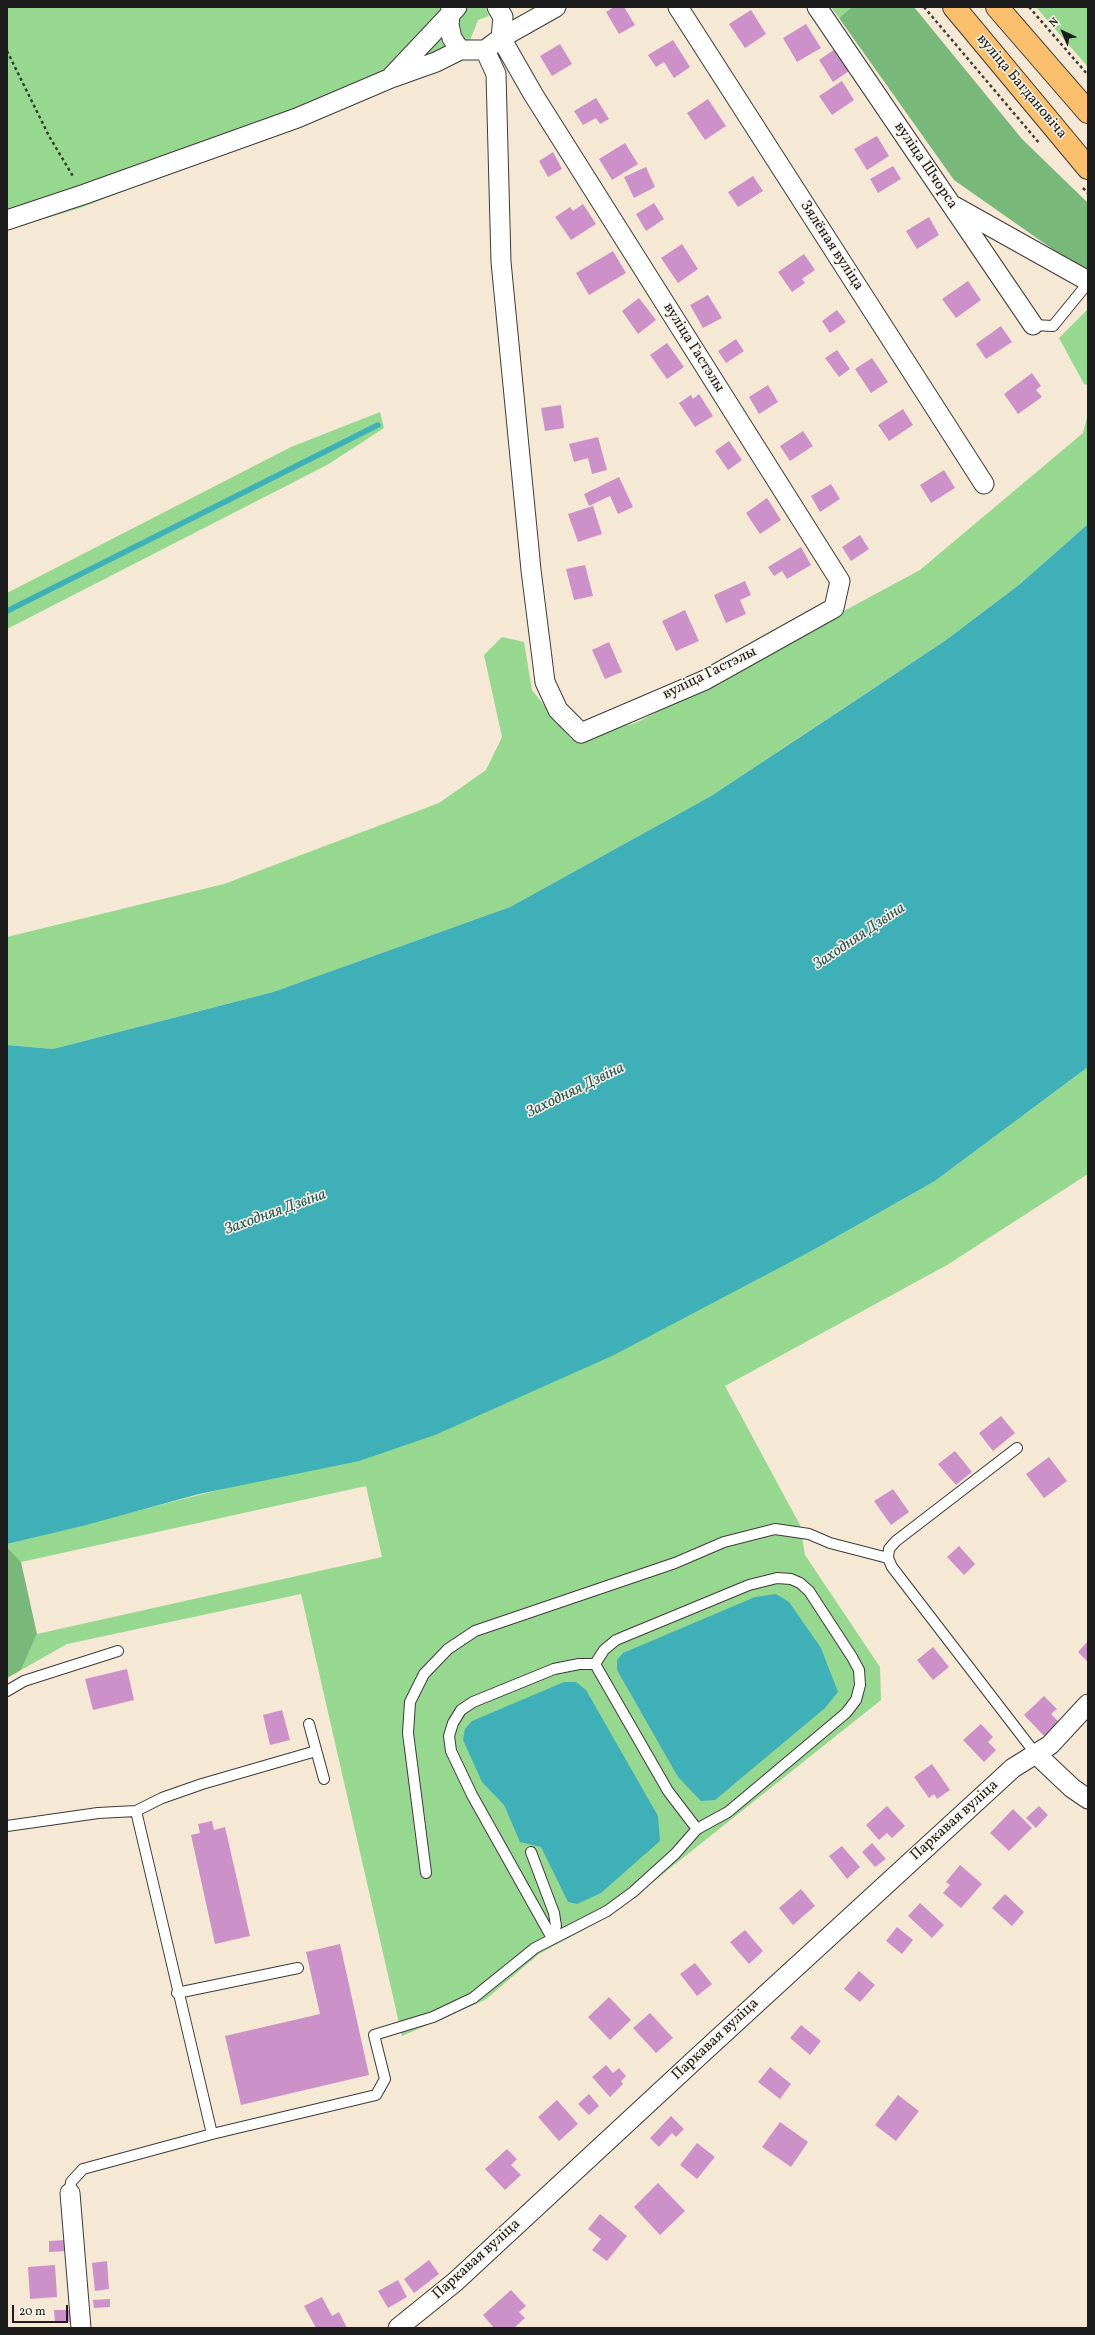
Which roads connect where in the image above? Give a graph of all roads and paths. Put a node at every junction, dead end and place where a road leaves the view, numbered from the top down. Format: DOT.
graph roads {
  1 [pos="497,7"];
  2 [pos="556,7"];
  3 [pos="678,7"];
  4 [pos="817,7"];
  5 [pos="954,7"];
  6 [pos="997,7"];
  7 [pos="1029,7"];
  8 [pos="453,9"];
  9 [pos="501,38"];
  10 [pos="460,50"];
  11 [pos="485,50"];
  12 [pos="7,51"];
  13 [pos="1088,75"];
  14 [pos="391,78"];
  15 [pos="1088,112"];
  16 [pos="1088,168"];
  17 [pos="85,194"];
  18 [pos="951,204"];
  19 [pos="7,220"];
  20 [pos="1088,282"];
  21 [pos="1033,325"];
  22 [pos="984,484"];
  23 [pos="1017,1448"];
  24 [pos="888,1558"];
  25 [pos="118,1651"];
  26 [pos="594,1664"];
  27 [pos="7,1691"];
  28 [pos="1088,1704"];
  29 [pos="309,1724"];
  30 [pos="316,1751"];
  31 [pos="1035,1753"];
  32 [pos="324,1779"];
  33 [pos="1088,1799"];
  34 [pos="136,1811"];
  35 [pos="7,1826"];
  36 [pos="698,1829"];
  37 [pos="530,1852"];
  38 [pos="426,1873"];
  39 [pos="552,1938"];
  40 [pos="298,1968"];
  41 [pos="177,1993"];
  42 [pos="212,2134"];
  43 [pos="70,2193"];
  44 [pos="81,2328"];
  45 [pos="398,2328"];
  1 -- 9 [label="street"];
  2 -- 9 [label="street"];
  3 -- 22 [label="street, Зялёная вуліца"];
  4 -- 18 [label="street, вуліца Шчорса"];
  5 -- 16 [label="main road, вуліца Багдановіча"];
  6 -- 15 [label="main road"];
  7 -- 13 [label="path"];
  8 -- 10 [label="street"];
  8 -- 14 [label="street"];
  9 -- 11 [label="street"];
  9 -- 11 [label="street, вуліца Гастэлы"];
  10 -- 11 [label="street"];
  10 -- 14 [label="street"];
  12 -- 17 [label="path"];
  14 -- 17 [label="street"];
  17 -- 19 [label="street"];
  18 -- 20 [label="street"];
  18 -- 21 [label="street, вуліца Шчорса"];
  20 -- 21 [label="lane"];
  23 -- 24 [label="lane"];
  24 -- 31 [label="lane"];
  24 -- 38 [label="lane"];
  25 -- 27 [label="lane"];
  26 -- 36 [label="lane"];
  26 -- 36 [label="lane"];
  26 -- 39 [label="lane"];
  28 -- 31 [label="street, Паркавая вуліца"];
  29 -- 30 [label="lane"];
  30 -- 32 [label="lane"];
  30 -- 34 [label="lane"];
  31 -- 33 [label="street"];
  31 -- 45 [label="street, Паркавая вуліца"];
  34 -- 35 [label="lane"];
  34 -- 41 [label="lane"];
  36 -- 39 [label="lane"];
  37 -- 39 [label="lane"];
  39 -- 42 [label="lane"];
  40 -- 41 [label="lane"];
  41 -- 42 [label="lane"];
  42 -- 43 [label="lane"];
  43 -- 44 [label="street"];
}
